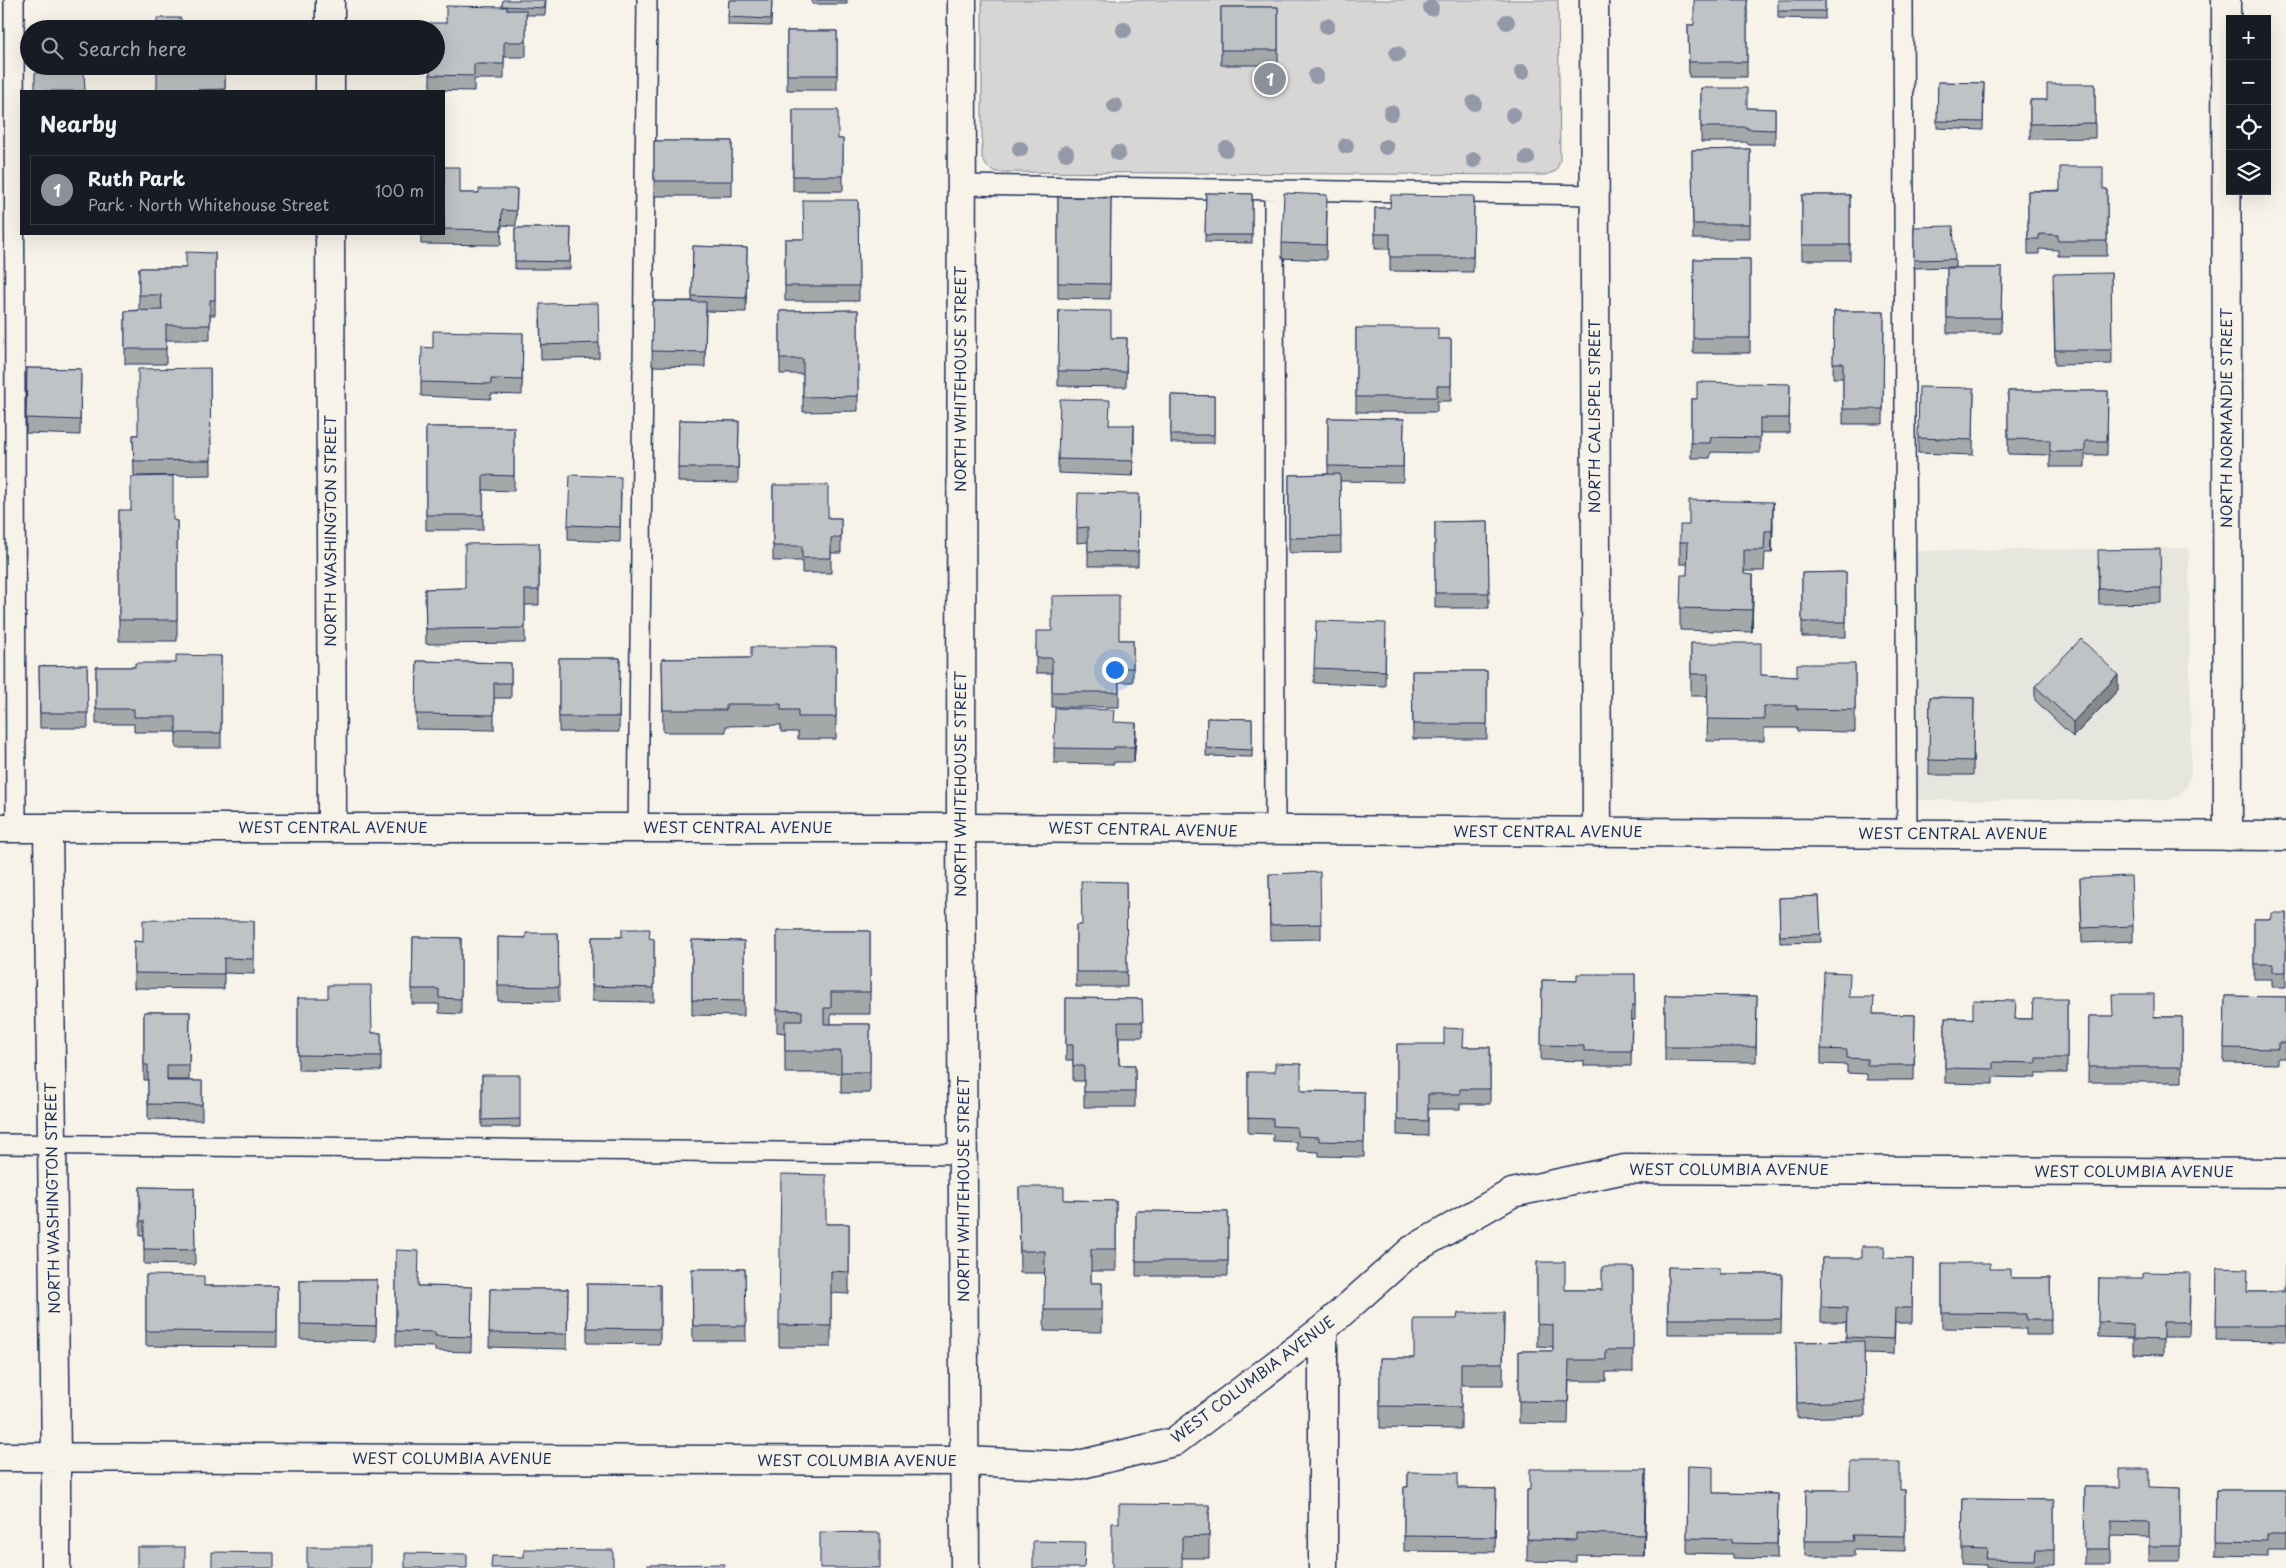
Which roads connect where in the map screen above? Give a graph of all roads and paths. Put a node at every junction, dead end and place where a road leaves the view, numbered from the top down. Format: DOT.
graph roads {
  1 [pos="14,0"];
  2 [pos="330,0"];
  3 [pos="647,0"];
  4 [pos="962,0"];
  5 [pos="1594,0"];
  6 [pos="1903,0"];
  7 [pos="2226,0"];
  8 [pos="330,20"];
  9 [pos="330,75"];
  10 [pos="330,90"];
  11 [pos="962,185"];
  12 [pos="1274,191"];
  13 [pos="1595,195"];
  14 [pos="330,235"];
  15 [pos="8,828"];
  16 [pos="48,828"];
  17 [pos="332,828"];
  18 [pos="961,828"];
  19 [pos="638,829"];
  20 [pos="1275,831"];
  21 [pos="1597,832"];
  22 [pos="1907,834"];
  23 [pos="2228,836"];
  24 [pos="2286,836"];
  25 [pos="0,1144"];
  26 [pos="53,1145"];
  27 [pos="963,1154"];
  28 [pos="2286,1173"];
  29 [pos="1323,1329"];
  30 [pos="0,1456"];
  31 [pos="56,1457"];
  32 [pos="965,1461"];
  33 [pos="56,1568"];
  34 [pos="965,1568"];
  35 [pos="1323,1568"];
  1 -- 15 [label="lane"];
  2 -- 8 [label="street"];
  3 -- 19 [label="lane"];
  4 -- 11 [label="street, NORTH WHITEHOUSE STREET"];
  5 -- 13 [label="street, NORTH CALISPEL STREET"];
  6 -- 22 [label="lane"];
  7 -- 23 [label="street, NORTH NORMANDIE STREET"];
  9 -- 10 [label="street"];
  11 -- 12 [label="lane"];
  11 -- 18 [label="street, NORTH WHITEHOUSE STREET"];
  12 -- 13 [label="lane"];
  12 -- 20 [label="lane"];
  13 -- 21 [label="street, NORTH CALISPEL STREET"];
  14 -- 17 [label="street, NORTH WASHINGTON STREET"];
  15 -- 16 [label="street, WEST CENTRAL AVENUE"];
  16 -- 17 [label="street, WEST CENTRAL AVENUE"];
  16 -- 26 [label="street, NORTH WASHINGTON STREET"];
  17 -- 19 [label="street, WEST CENTRAL AVENUE"];
  18 -- 19 [label="street, WEST CENTRAL AVENUE"];
  18 -- 20 [label="street, WEST CENTRAL AVENUE"];
  18 -- 27 [label="street, NORTH WHITEHOUSE STREET"];
  20 -- 21 [label="street, WEST CENTRAL AVENUE"];
  21 -- 22 [label="street, WEST CENTRAL AVENUE"];
  22 -- 23 [label="street, WEST CENTRAL AVENUE"];
  23 -- 24 [label="street, WEST CENTRAL AVENUE"];
  25 -- 26 [label="lane"];
  26 -- 27 [label="lane"];
  26 -- 31 [label="street, NORTH WASHINGTON STREET"];
  27 -- 32 [label="street, NORTH WHITEHOUSE STREET"];
  28 -- 29 [label="street, WEST COLUMBIA AVENUE"];
  29 -- 32 [label="street, WEST COLUMBIA AVENUE"];
  29 -- 35 [label="street"];
  30 -- 31 [label="street, WEST COLUMBIA AVENUE"];
  31 -- 32 [label="street, WEST COLUMBIA AVENUE"];
  31 -- 33 [label="street, NORTH WASHINGTON STREET"];
  32 -- 34 [label="street, NORTH WHITEHOUSE STREET"];
}
